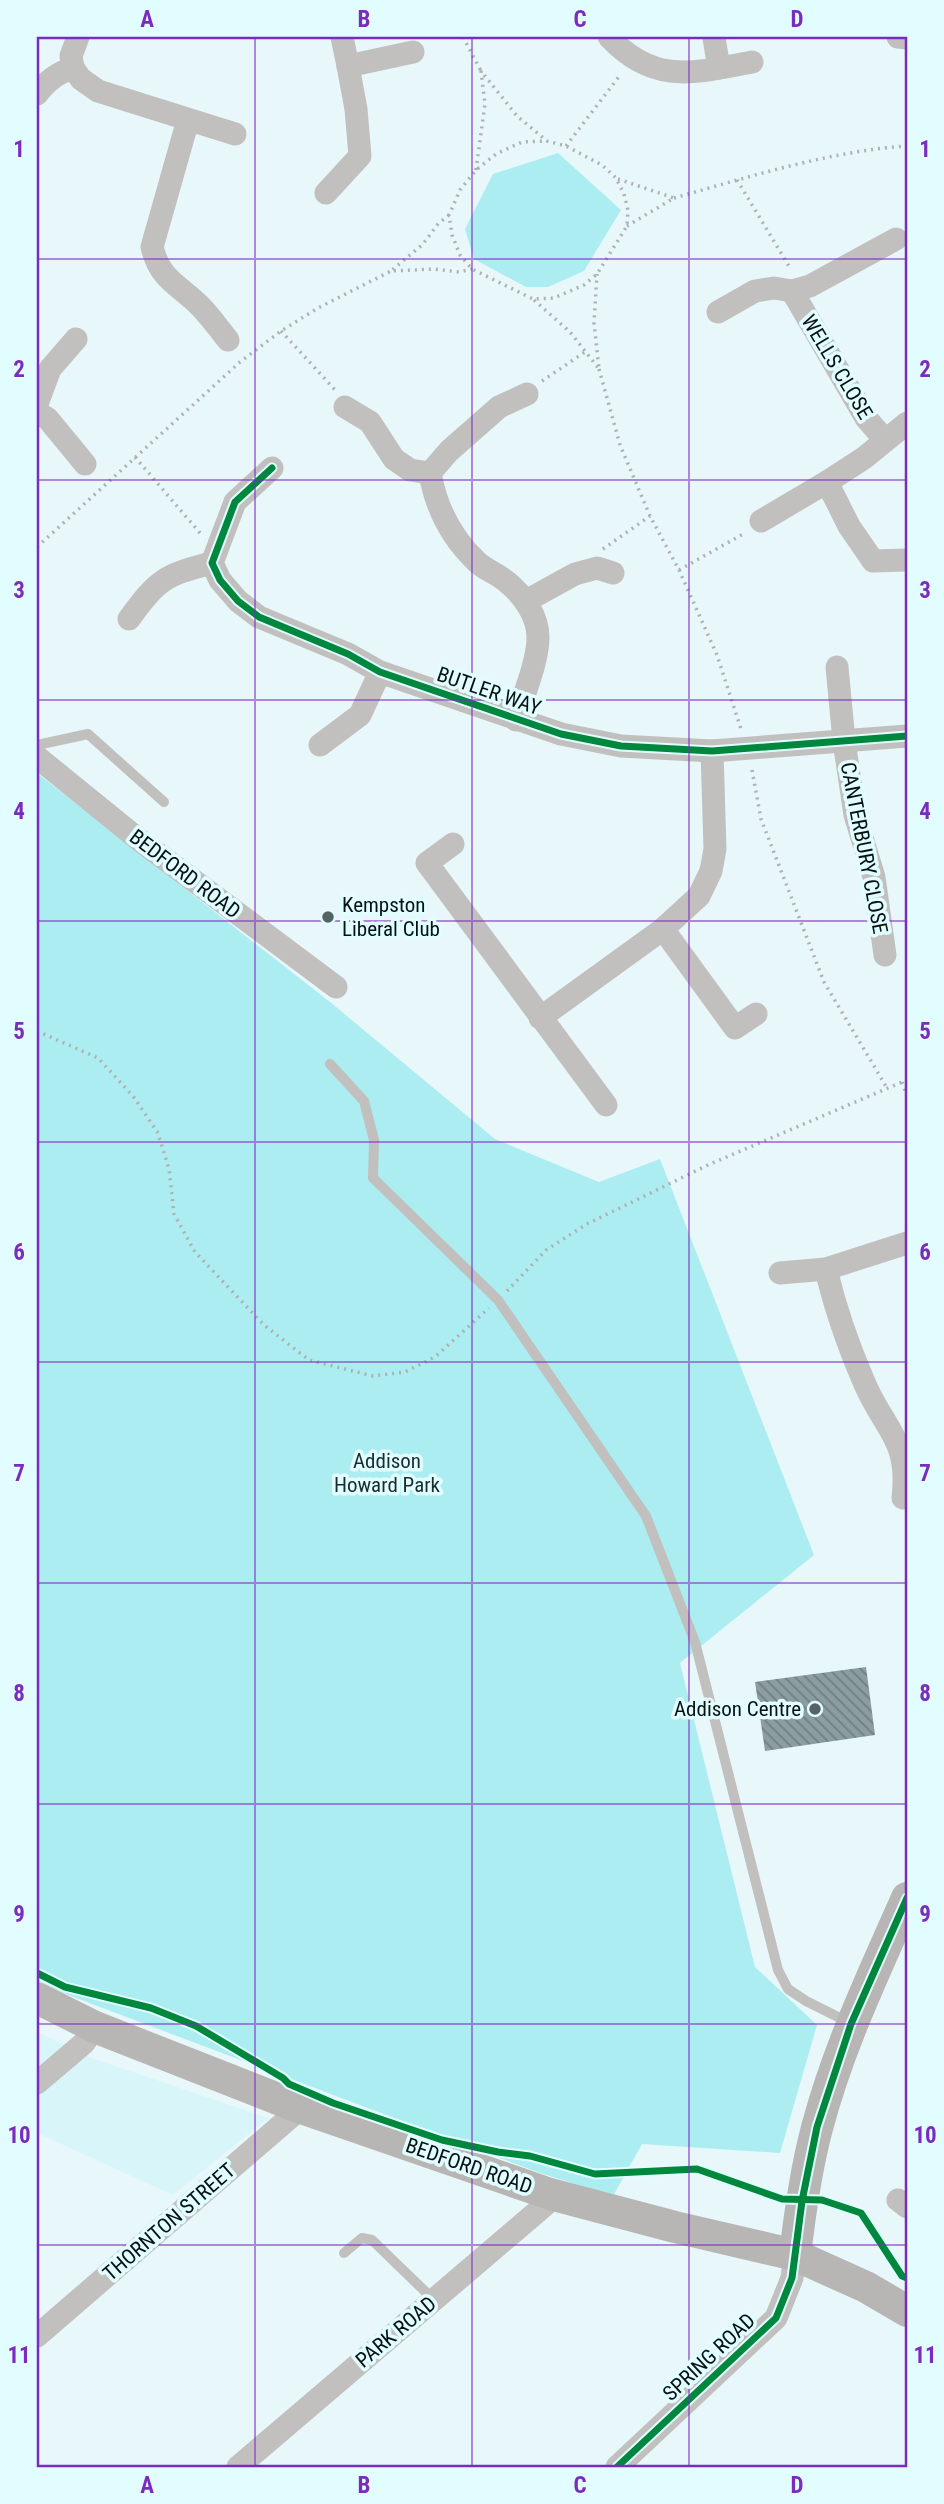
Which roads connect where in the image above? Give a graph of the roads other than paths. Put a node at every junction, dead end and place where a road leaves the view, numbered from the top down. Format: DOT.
graph roads {
  1 [pos="78,37"];
  2 [pos="342,37"];
  3 [pos="609,37"];
  4 [pos="898,37"];
  5 [pos="714,38"];
  6 [pos="907,38"];
  7 [pos="414,52"];
  8 [pos="752,62"];
  9 [pos="348,66"];
  10 [pos="73,68"];
  11 [pos="719,68"];
  12 [pos="37,94"];
  13 [pos="188,120"];
  14 [pos="235,134"];
  15 [pos="326,193"];
  16 [pos="896,239"];
  17 [pos="797,290"];
  18 [pos="718,312"];
  19 [pos="76,339"];
  20 [pos="228,340"];
  21 [pos="527,394"];
  22 [pos="37,404"];
  23 [pos="345,407"];
  24 [pos="37,412"];
  25 [pos="907,423"];
  26 [pos="885,440"];
  27 [pos="85,464"];
  28 [pos="272,468"];
  29 [pos="430,473"];
  30 [pos="827,482"];
  31 [pos="761,521"];
  32 [pos="907,559"];
  33 [pos="212,563"];
  34 [pos="602,565"];
  35 [pos="526,601"];
  36 [pos="129,619"];
  37 [pos="837,667"];
  38 [pos="380,672"];
  39 [pos="516,720"];
  40 [pos="907,736"];
  41 [pos="844,741"];
  42 [pos="37,745"];
  43 [pos="320,745"];
  44 [pos="712,751"];
  45 [pos="37,757"];
  46 [pos="164,802"];
  47 [pos="453,844"];
  48 [pos="663,929"];
  49 [pos="885,955"];
  50 [pos="336,987"];
  51 [pos="756,1014"];
  52 [pos="540,1018"];
  53 [pos="330,1064"];
  54 [pos="606,1105"];
  55 [pos="907,1243"];
  56 [pos="826,1269"];
  57 [pos="780,1273"];
  58 [pos="903,1498"];
  59 [pos="907,1898"];
  60 [pos="37,1998"];
  61 [pos="851,2024"];
  62 [pos="95,2027"];
  63 [pos="37,2083"];
  64 [pos="300,2108"];
  65 [pos="550,2194"];
  66 [pos="344,2253"];
  67 [pos="795,2255"];
  68 [pos="435,2300"];
  69 [pos="907,2311"];
  70 [pos="37,2336"];
  71 [pos="238,2467"];
  72 [pos="617,2467"];
  1 -- 10 [label="street"];
  2 -- 9 [label="street"];
  3 -- 11 [label="street"];
  4 -- 6 [label="street"];
  5 -- 11 [label="street"];
  7 -- 9 [label="street"];
  8 -- 11 [label="street"];
  9 -- 15 [label="street"];
  10 -- 12 [label="street"];
  10 -- 13 [label="street"];
  13 -- 14 [label="street"];
  13 -- 20 [label="street"];
  16 -- 17 [label="street, WELLS CLOSE"];
  17 -- 18 [label="street, WELLS CLOSE"];
  17 -- 26 [label="street, WELLS CLOSE"];
  19 -- 22 [label="street"];
  21 -- 29 [label="street"];
  23 -- 29 [label="street"];
  24 -- 27 [label="street"];
  25 -- 26 [label="street"];
  26 -- 30 [label="street"];
  28 -- 33 [label="street"];
  29 -- 35 [label="street"];
  30 -- 31 [label="street"];
  30 -- 32 [label="street"];
  33 -- 36 [label="street"];
  33 -- 38 [label="street, BUTLER WAY"];
  34 -- 35 [label="street"];
  35 -- 39 [label="street"];
  37 -- 41 [label="street"];
  38 -- 39 [label="street, BUTLER WAY"];
  38 -- 43 [label="street"];
  39 -- 44 [label="street, BUTLER WAY"];
  40 -- 41 [label="street, BUTLER WAY"];
  41 -- 44 [label="street, BUTLER WAY"];
  41 -- 49 [label="street, CANTERBURY CLOSE"];
  42 -- 46 [label="lane"];
  44 -- 48 [label="street"];
  45 -- 50 [label="street, BEDFORD ROAD"];
  47 -- 52 [label="street"];
  48 -- 51 [label="street"];
  48 -- 52 [label="street"];
  52 -- 54 [label="street"];
  53 -- 61 [label="lane"];
  55 -- 56 [label="street"];
  56 -- 57 [label="street"];
  56 -- 58 [label="street"];
  59 -- 61 [label="main road"];
  60 -- 62 [label="main road, BEDFORD ROAD"];
  61 -- 67 [label="main road"];
  62 -- 63 [label="street"];
  62 -- 64 [label="main road, BEDFORD ROAD"];
  64 -- 65 [label="main road, BEDFORD ROAD"];
  64 -- 70 [label="street, THORNTON STREET"];
  65 -- 67 [label="main road, BEDFORD ROAD"];
  65 -- 68 [label="street, PARK ROAD"];
  66 -- 68 [label="lane"];
  67 -- 69 [label="main road, BEDFORD ROAD"];
  67 -- 72 [label="street, SPRING ROAD"];
  68 -- 71 [label="street, PARK ROAD"];
}
